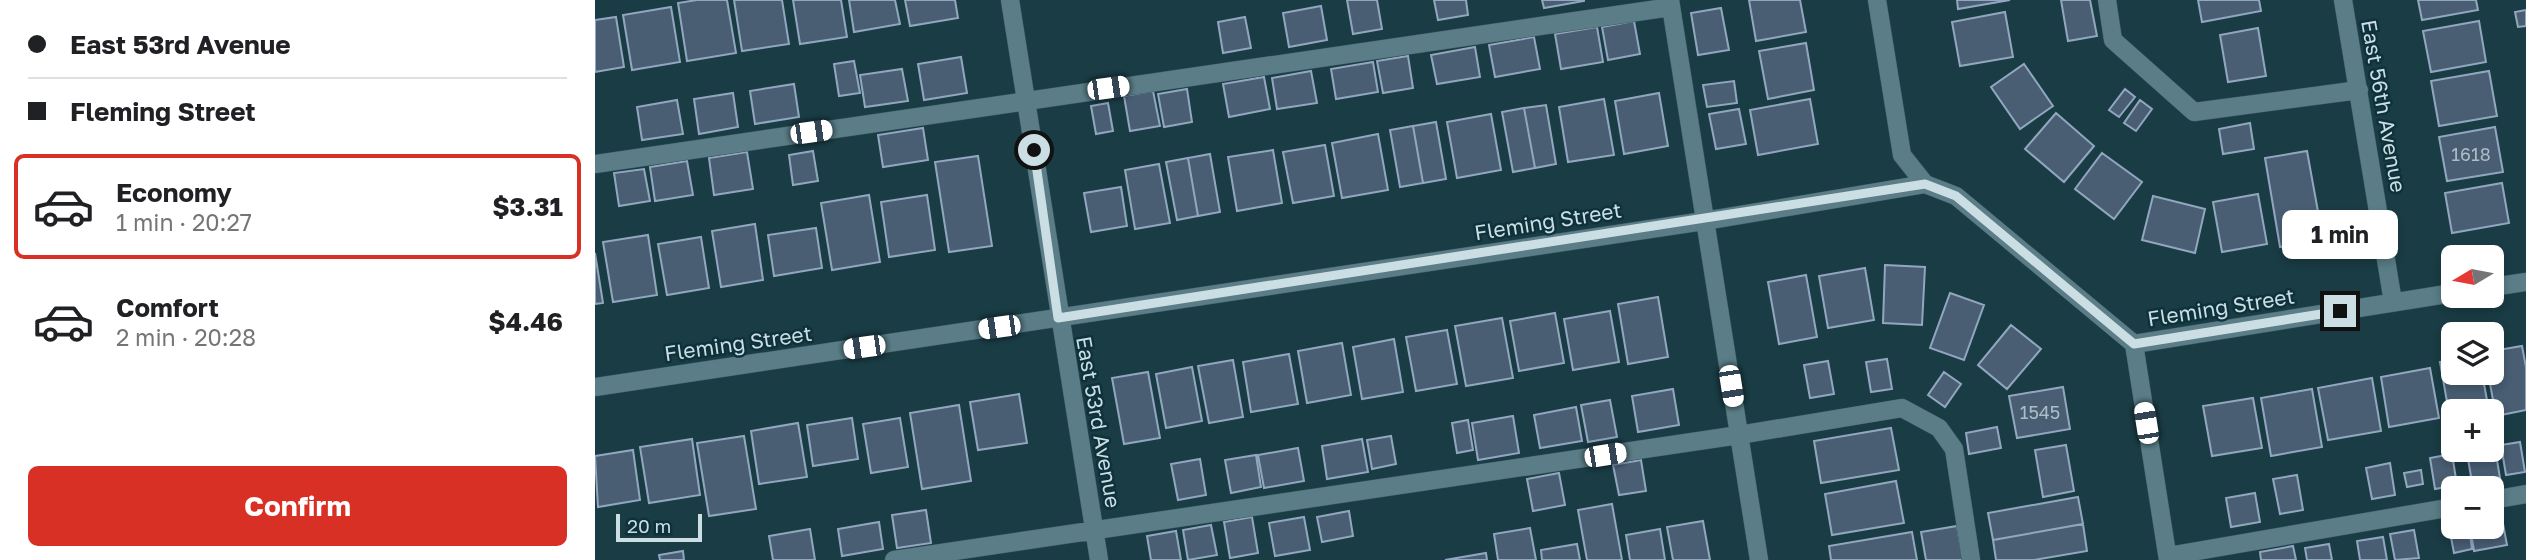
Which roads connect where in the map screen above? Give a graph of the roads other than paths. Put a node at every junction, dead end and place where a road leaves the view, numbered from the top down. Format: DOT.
graph roads {
  1 [pos="1010,0"];
  2 [pos="1877,0"];
  3 [pos="2107,0"];
  4 [pos="2343,0"];
  5 [pos="1670,3"];
  6 [pos="2359,90"];
  7 [pos="1027,99"];
  8 [pos="595,164"];
  9 [pos="1925,184"];
  10 [pos="1704,221"];
  11 [pos="2526,282"];
  12 [pos="2504,285"];
  13 [pos="2441,295"];
  14 [pos="2393,302"];
  15 [pos="1058,318"];
  16 [pos="2134,344"];
  17 [pos="595,387"];
  18 [pos="1739,435"];
  19 [pos="2526,494"];
  20 [pos="2504,498"];
  21 [pos="2441,509"];
  22 [pos="1094,529"];
  23 [pos="2168,558"];
  24 [pos="894,560"];
  25 [pos="1099,560"];
  26 [pos="1759,560"];
  27 [pos="1971,560"];
  1 -- 7 [label="street, East 53rd Avenue"];
  2 -- 9 [label="street"];
  3 -- 6 [label="street"];
  4 -- 6 [label="street, East 56th Avenue"];
  5 -- 7 [label="street"];
  5 -- 10 [label="street"];
  6 -- 14 [label="street, East 56th Avenue"];
  7 -- 8 [label="street"];
  7 -- 15 [label="street, East 53rd Avenue"];
  9 -- 10 [label="street, Fleming Street"];
  9 -- 16 [label="street, Fleming Street"];
  10 -- 15 [label="street, Fleming Street"];
  10 -- 18 [label="street"];
  11 -- 12 [label="street"];
  13 -- 14 [label="street, Fleming Street"];
  14 -- 16 [label="street, Fleming Street"];
  15 -- 17 [label="street, Fleming Street"];
  15 -- 22 [label="street, East 53rd Avenue"];
  16 -- 23 [label="street"];
  18 -- 22 [label="street"];
  18 -- 26 [label="street"];
  18 -- 27 [label="street"];
  19 -- 20 [label="street"];
  21 -- 23 [label="street"];
  22 -- 24 [label="street"];
  22 -- 25 [label="street, East 53rd Avenue"];
}
